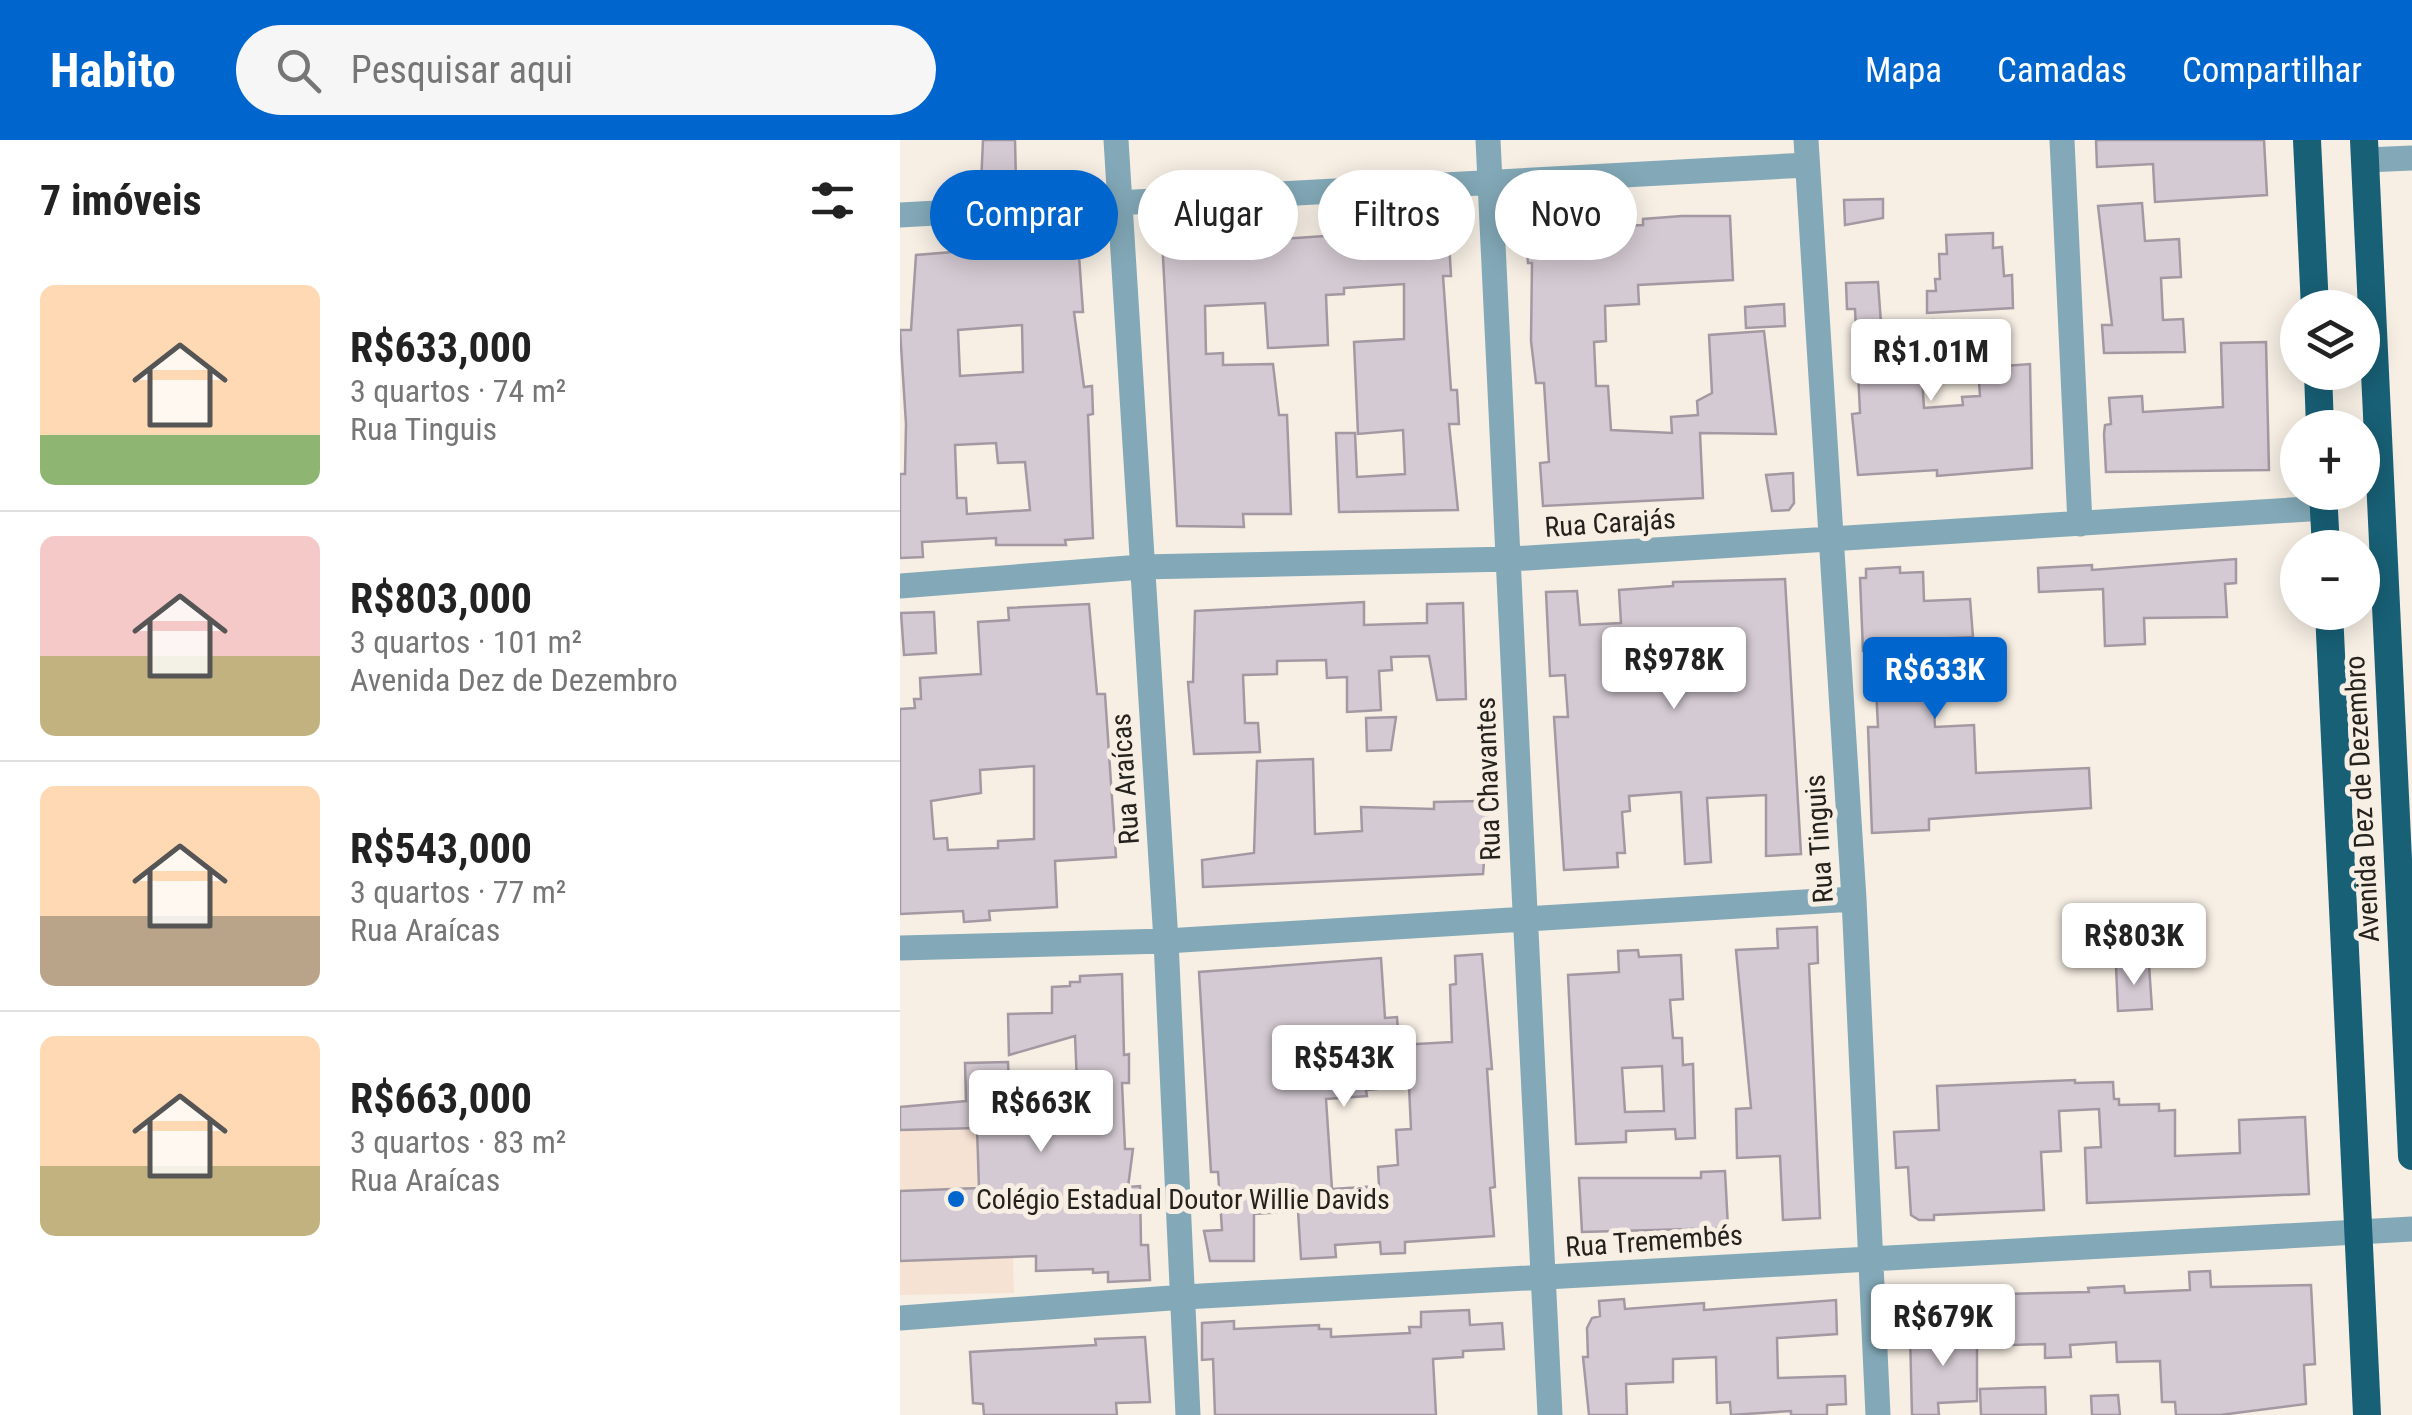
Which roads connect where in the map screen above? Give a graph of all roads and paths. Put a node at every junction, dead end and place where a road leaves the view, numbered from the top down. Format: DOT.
graph roads {
  1 [pos="1116,140"];
  2 [pos="1488,140"];
  3 [pos="2062,140"];
  4 [pos="2307,140"];
  5 [pos="2365,150"];
  6 [pos="1806,152"];
  7 [pos="2412,158"];
  8 [pos="1490,182"];
  9 [pos="1120,203"];
  10 [pos="900,215"];
  11 [pos="2314,290"];
  12 [pos="2280,504"];
  13 [pos="2080,524"];
  14 [pos="1828,539"];
  15 [pos="1510,559"];
  16 [pos="1141,567"];
  17 [pos="900,586"];
  18 [pos="2330,630"];
  19 [pos="2405,868"];
  20 [pos="1854,900"];
  21 [pos="1522,920"];
  22 [pos="1166,940"];
  23 [pos="900,948"];
  24 [pos="2412,1156"];
  25 [pos="2412,1229"];
  26 [pos="2358,1232"];
  27 [pos="1869,1257"];
  28 [pos="1544,1279"];
  29 [pos="1184,1297"];
  30 [pos="900,1318"];
  31 [pos="1188,1415"];
  32 [pos="1550,1415"];
  33 [pos="1878,1415"];
  34 [pos="2367,1415"];
  1 -- 9 [label="street, Rua Araícas"];
  2 -- 8 [label="street, Rua Chavantes"];
  3 -- 13 [label="street"];
  4 -- 11 [label="highway"];
  5 -- 7 [label="street"];
  5 -- 19 [label="highway, Avenida Dez de Dezembro"];
  6 -- 8 [label="street"];
  6 -- 14 [label="street, Rua Tinguis"];
  8 -- 9 [label="street"];
  8 -- 15 [label="street, Rua Chavantes"];
  9 -- 10 [label="street"];
  9 -- 16 [label="street, Rua Araícas"];
  12 -- 13 [label="street, Rua Carajás"];
  13 -- 14 [label="street, Rua Carajás"];
  14 -- 15 [label="street, Rua Carajás"];
  14 -- 20 [label="street, Rua Tinguis"];
  15 -- 16 [label="street, Rua Carajás"];
  15 -- 21 [label="street, Rua Chavantes"];
  16 -- 17 [label="street, Rua Carajás"];
  16 -- 22 [label="street, Rua Araícas"];
  18 -- 26 [label="highway, Avenida Dez de Dezembro"];
  19 -- 24 [label="highway, Avenida Dez de Dezembro"];
  20 -- 21 [label="street"];
  20 -- 27 [label="street, Rua Tinguis"];
  21 -- 22 [label="street"];
  21 -- 28 [label="street, Rua Chavantes"];
  22 -- 23 [label="street"];
  22 -- 29 [label="street, Rua Araícas"];
  25 -- 26 [label="street, Rua Tremembés"];
  26 -- 27 [label="street, Rua Tremembés"];
  26 -- 34 [label="highway, Avenida Dez de Dezembro"];
  27 -- 28 [label="street, Rua Tremembés"];
  27 -- 33 [label="street, Rua Tinguis"];
  28 -- 29 [label="street, Rua Tremembés"];
  28 -- 32 [label="street, Rua Chavantes"];
  29 -- 30 [label="street, Rua Tremembés"];
  29 -- 31 [label="street, Rua Araícas"];
}
